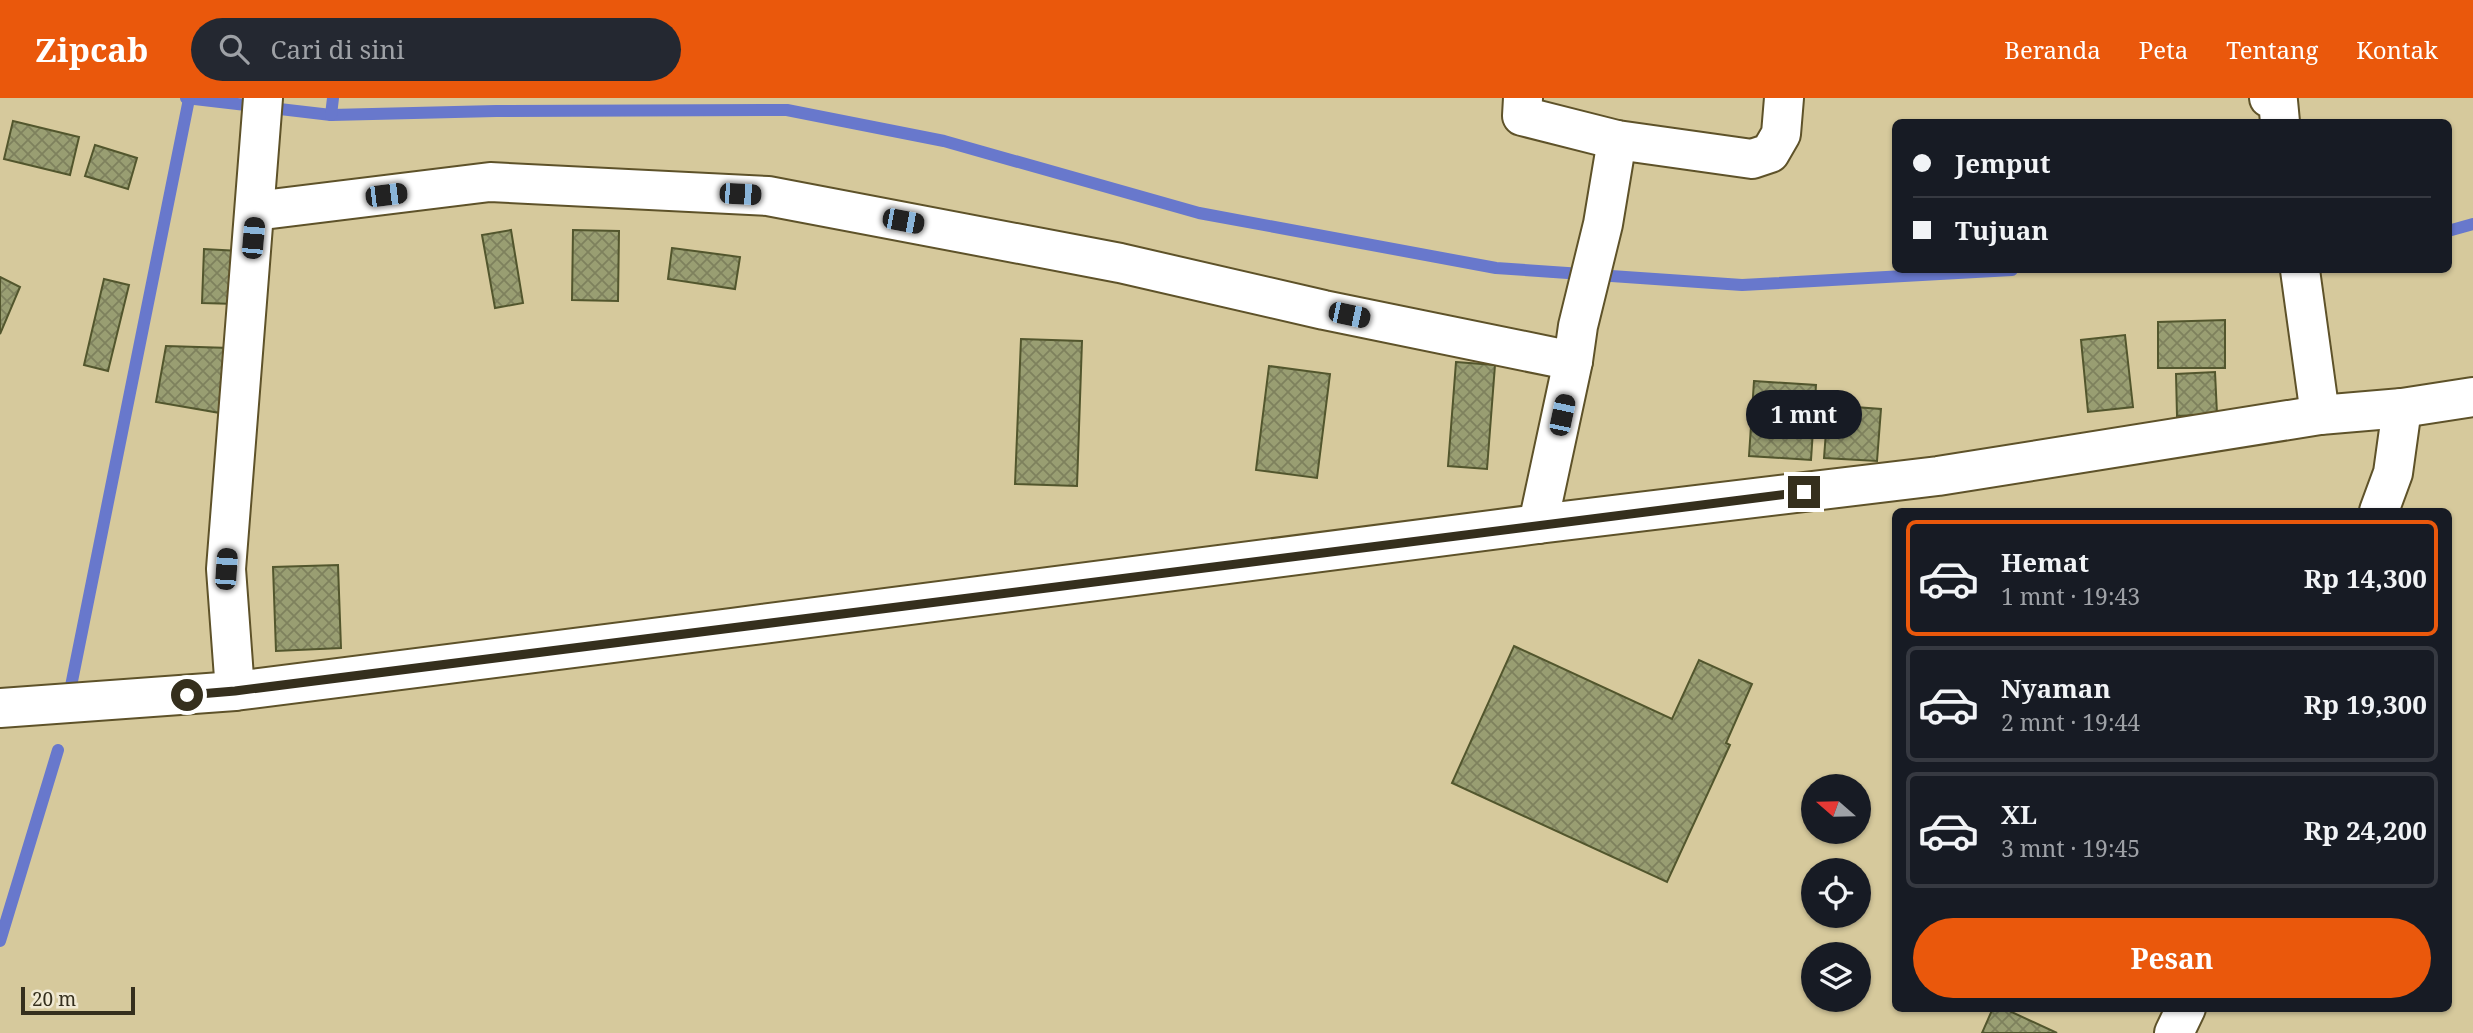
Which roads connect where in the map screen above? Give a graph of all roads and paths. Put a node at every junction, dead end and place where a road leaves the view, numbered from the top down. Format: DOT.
graph roads {
  1 [pos="263,98"];
  2 [pos="1523,98"];
  3 [pos="1784,98"];
  4 [pos="2269,98"];
  5 [pos="2280,119"];
  6 [pos="1617,140"];
  7 [pos="255,211"];
  8 [pos="2300,273"];
  9 [pos="1575,344"];
  10 [pos="2473,397"];
  11 [pos="2402,408"];
  12 [pos="2320,415"];
  13 [pos="2380,508"];
  14 [pos="1538,524"];
  15 [pos="235,691"];
  16 [pos="0,708"];
  17 [pos="2184,1012"];
  18 [pos="2174,1033"];
  1 -- 7 [label="street"];
  2 -- 6 [label="street"];
  3 -- 6 [label="street"];
  4 -- 5 [label="street"];
  6 -- 9 [label="street"];
  7 -- 9 [label="street"];
  7 -- 15 [label="street"];
  8 -- 12 [label="street"];
  9 -- 14 [label="street"];
  10 -- 11 [label="street"];
  11 -- 12 [label="street"];
  11 -- 13 [label="street"];
  12 -- 14 [label="street"];
  14 -- 15 [label="street"];
  15 -- 16 [label="street"];
  17 -- 18 [label="street"];
}
